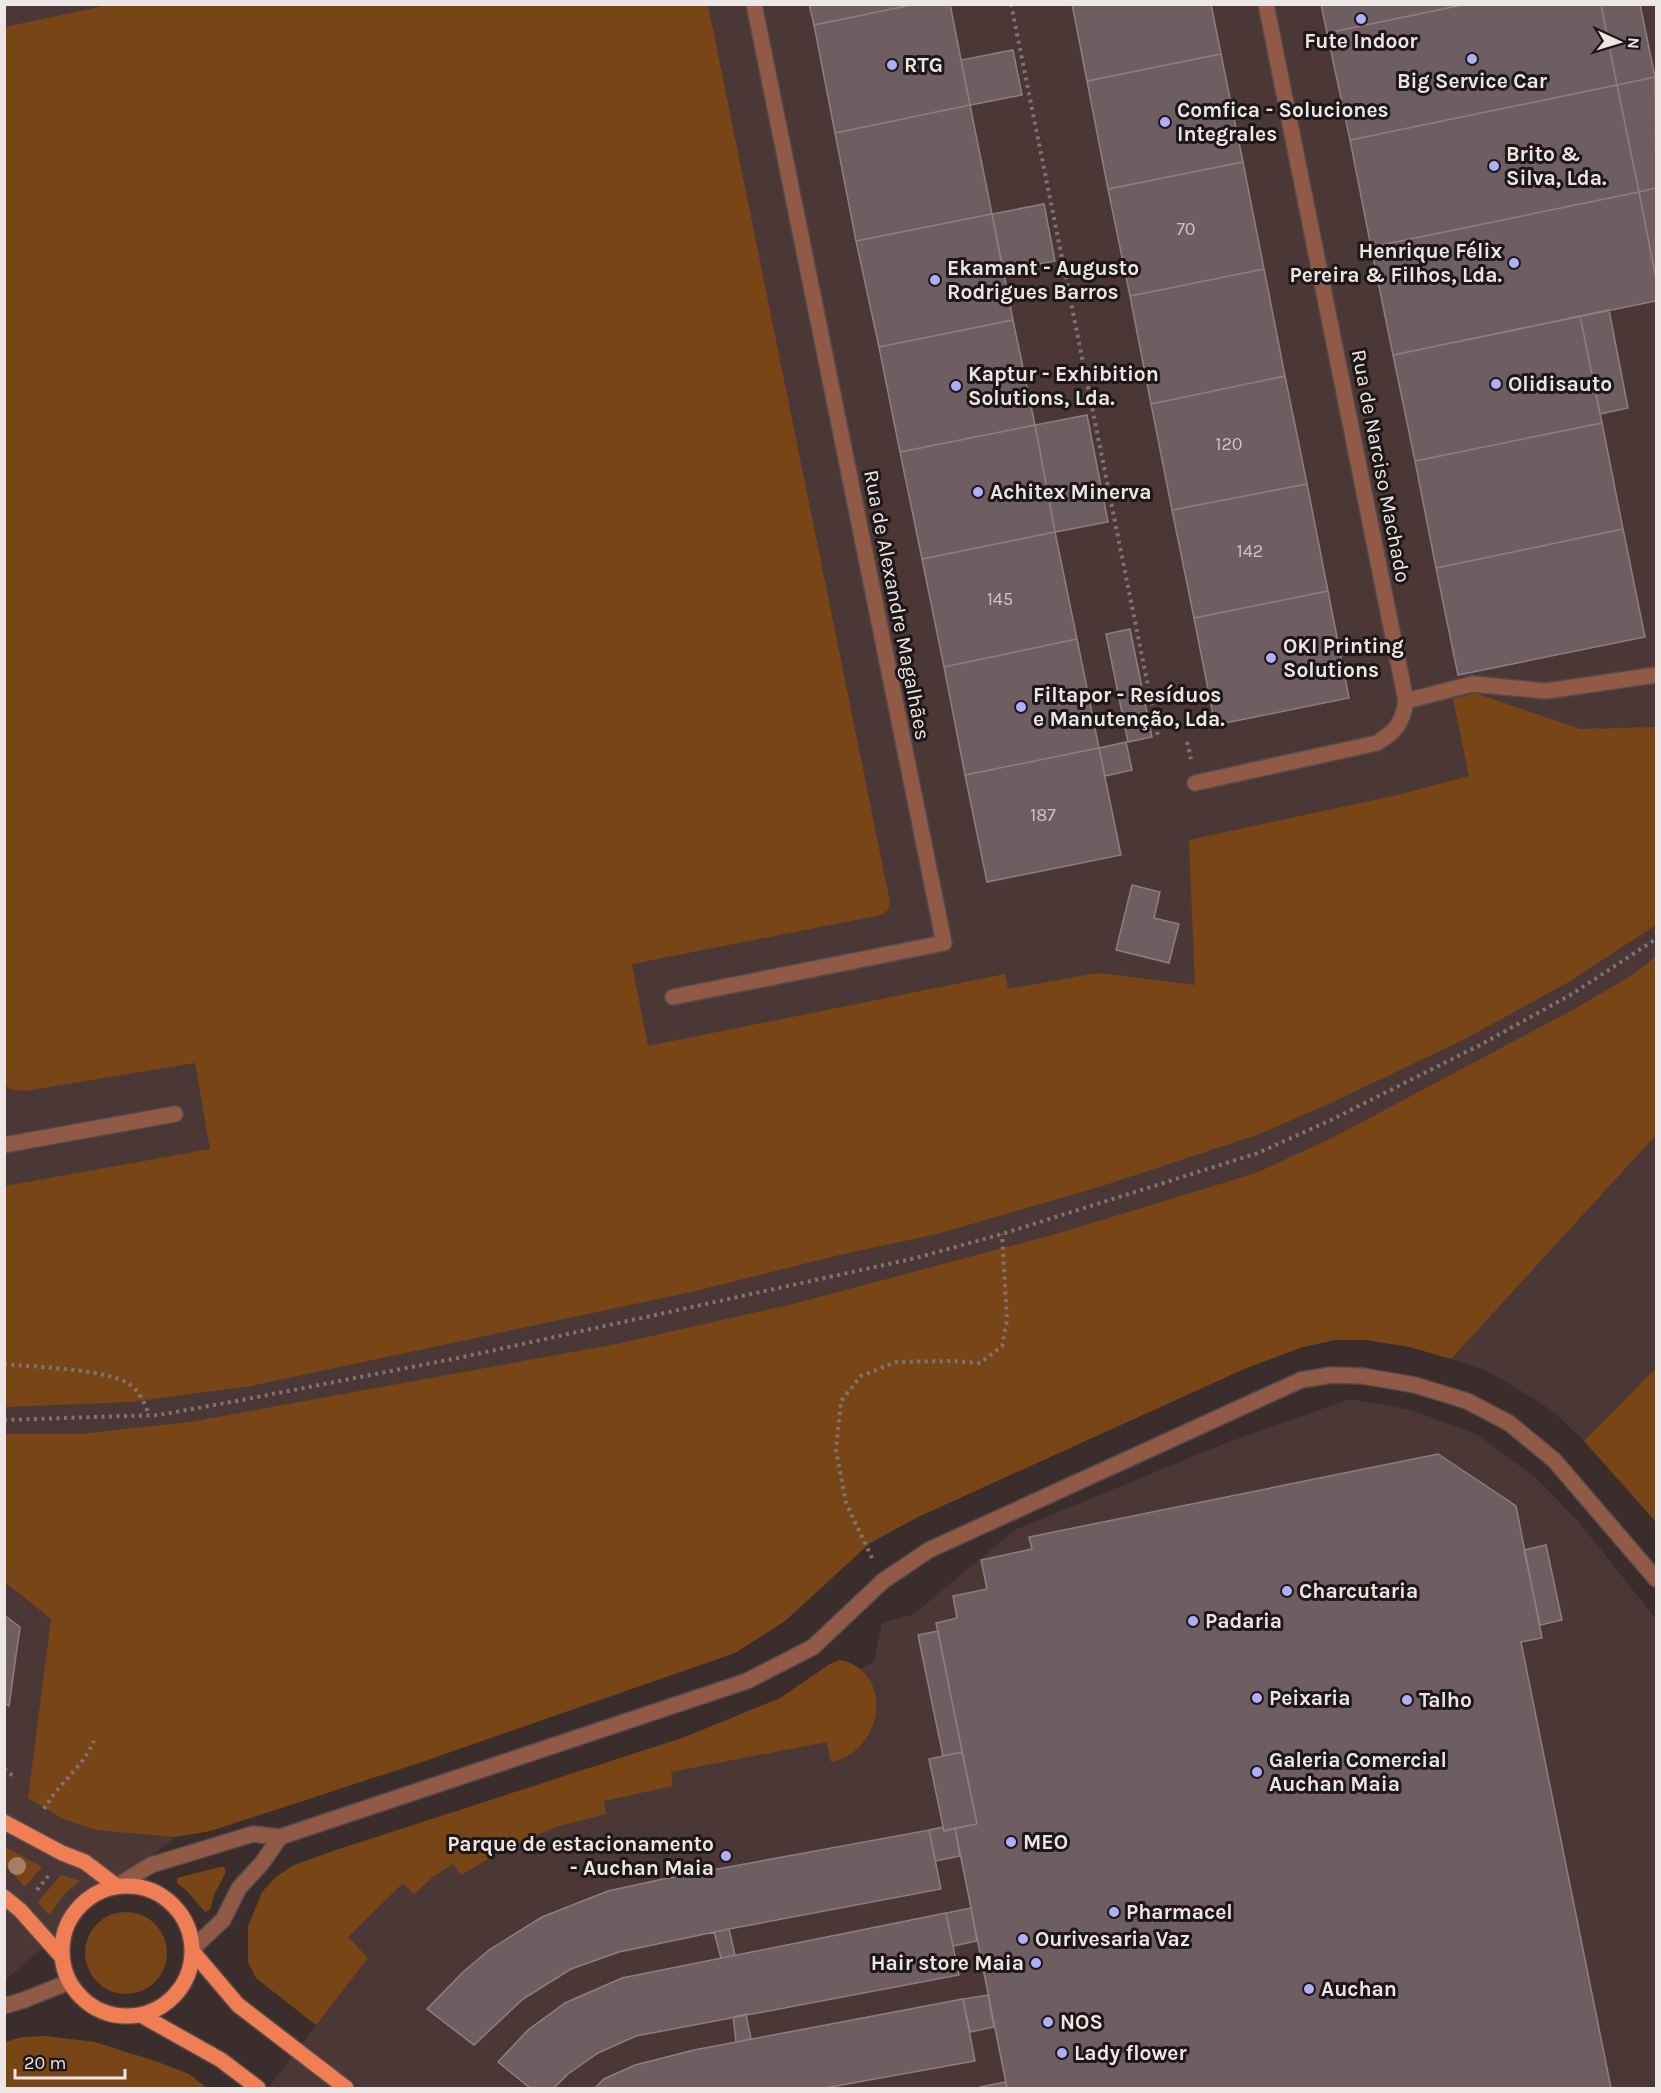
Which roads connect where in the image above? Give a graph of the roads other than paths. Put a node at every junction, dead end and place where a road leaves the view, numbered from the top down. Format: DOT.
graph roads {
  1 [pos="754,4"];
  2 [pos="1266,4"];
  3 [pos="1656,675"];
  4 [pos="1406,701"];
  5 [pos="1195,783"];
  6 [pos="674,998"];
  7 [pos="175,1114"];
  8 [pos="4,1145"];
  9 [pos="1656,1579"];
  10 [pos="4,1822"];
  11 [pos="280,1837"];
  12 [pos="118,1885"];
  13 [pos="4,1897"];
  14 [pos="193,1950"];
  15 [pos="61,1956"];
  16 [pos="69,1982"];
  17 [pos="4,2006"];
  18 [pos="141,2015"];
  19 [pos="258,2088"];
  20 [pos="346,2088"];
  1 -- 6 [label="street, Rua de Alexandre Magalhães"];
  2 -- 4 [label="street, Rua de Narciso Machado"];
  3 -- 4 [label="street"];
  4 -- 5 [label="street"];
  7 -- 8 [label="street"];
  9 -- 11 [label="street"];
  10 -- 12 [label="main road"];
  11 -- 12 [label="street"];
  11 -- 14 [label="street"];
  12 -- 14 [label="main road"];
  12 -- 15 [label="main road"];
  13 -- 15 [label="main road"];
  14 -- 18 [label="main road"];
  14 -- 20 [label="main road"];
  15 -- 16 [label="main road"];
  16 -- 17 [label="street"];
  16 -- 18 [label="main road"];
  18 -- 19 [label="main road"];
}
